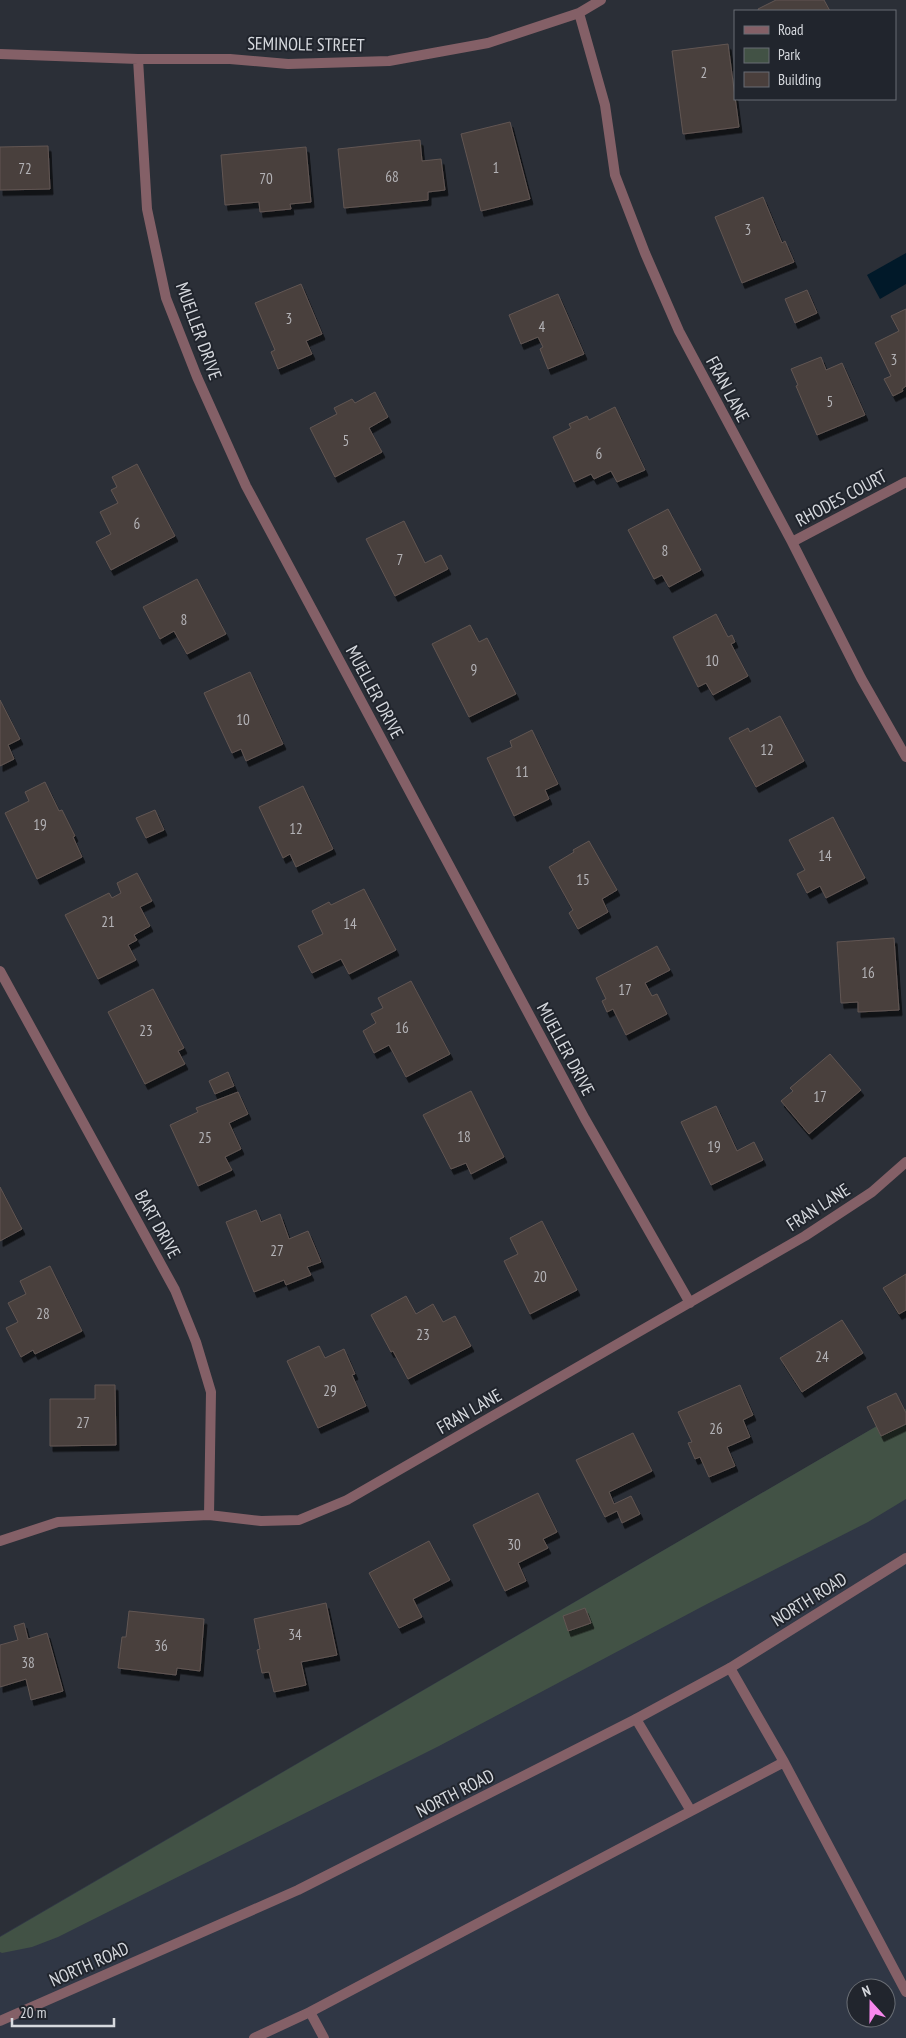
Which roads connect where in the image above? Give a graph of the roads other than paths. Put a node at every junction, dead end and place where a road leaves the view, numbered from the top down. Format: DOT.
graph roads {
  1 [pos="601,0"];
  2 [pos="579,14"];
  3 [pos="0,54"];
  4 [pos="138,59"];
  5 [pos="906,482"];
  6 [pos="792,542"];
  7 [pos="906,757"];
  8 [pos="0,971"];
  9 [pos="906,1162"];
  10 [pos="690,1303"];
  11 [pos="209,1515"];
  12 [pos="0,1541"];
  13 [pos="906,1558"];
  14 [pos="730,1668"];
  15 [pos="636,1719"];
  16 [pos="784,1762"];
  17 [pos="691,1811"];
  18 [pos="906,1992"];
  19 [pos="310,2012"];
  20 [pos="0,2021"];
  21 [pos="254,2038"];
  22 [pos="324,2038"];
  1 -- 2 [label="street, SEMINOLE STREET"];
  2 -- 4 [label="street, SEMINOLE STREET"];
  2 -- 6 [label="street, FRAN LANE"];
  3 -- 4 [label="street, SEMINOLE STREET"];
  4 -- 10 [label="street, MUELLER DRIVE"];
  5 -- 6 [label="street, RHODES COURT"];
  6 -- 7 [label="street, FRAN LANE"];
  8 -- 11 [label="street, BART DRIVE"];
  9 -- 10 [label="street, FRAN LANE"];
  10 -- 11 [label="street, FRAN LANE"];
  11 -- 12 [label="street, FRAN LANE"];
  13 -- 14 [label="street, NORTH ROAD"];
  14 -- 15 [label="street, NORTH ROAD"];
  14 -- 16 [label="street"];
  15 -- 17 [label="street"];
  15 -- 20 [label="street, NORTH ROAD"];
  16 -- 17 [label="street"];
  16 -- 18 [label="street"];
  17 -- 19 [label="street"];
  19 -- 21 [label="street"];
  19 -- 22 [label="street"];
}
